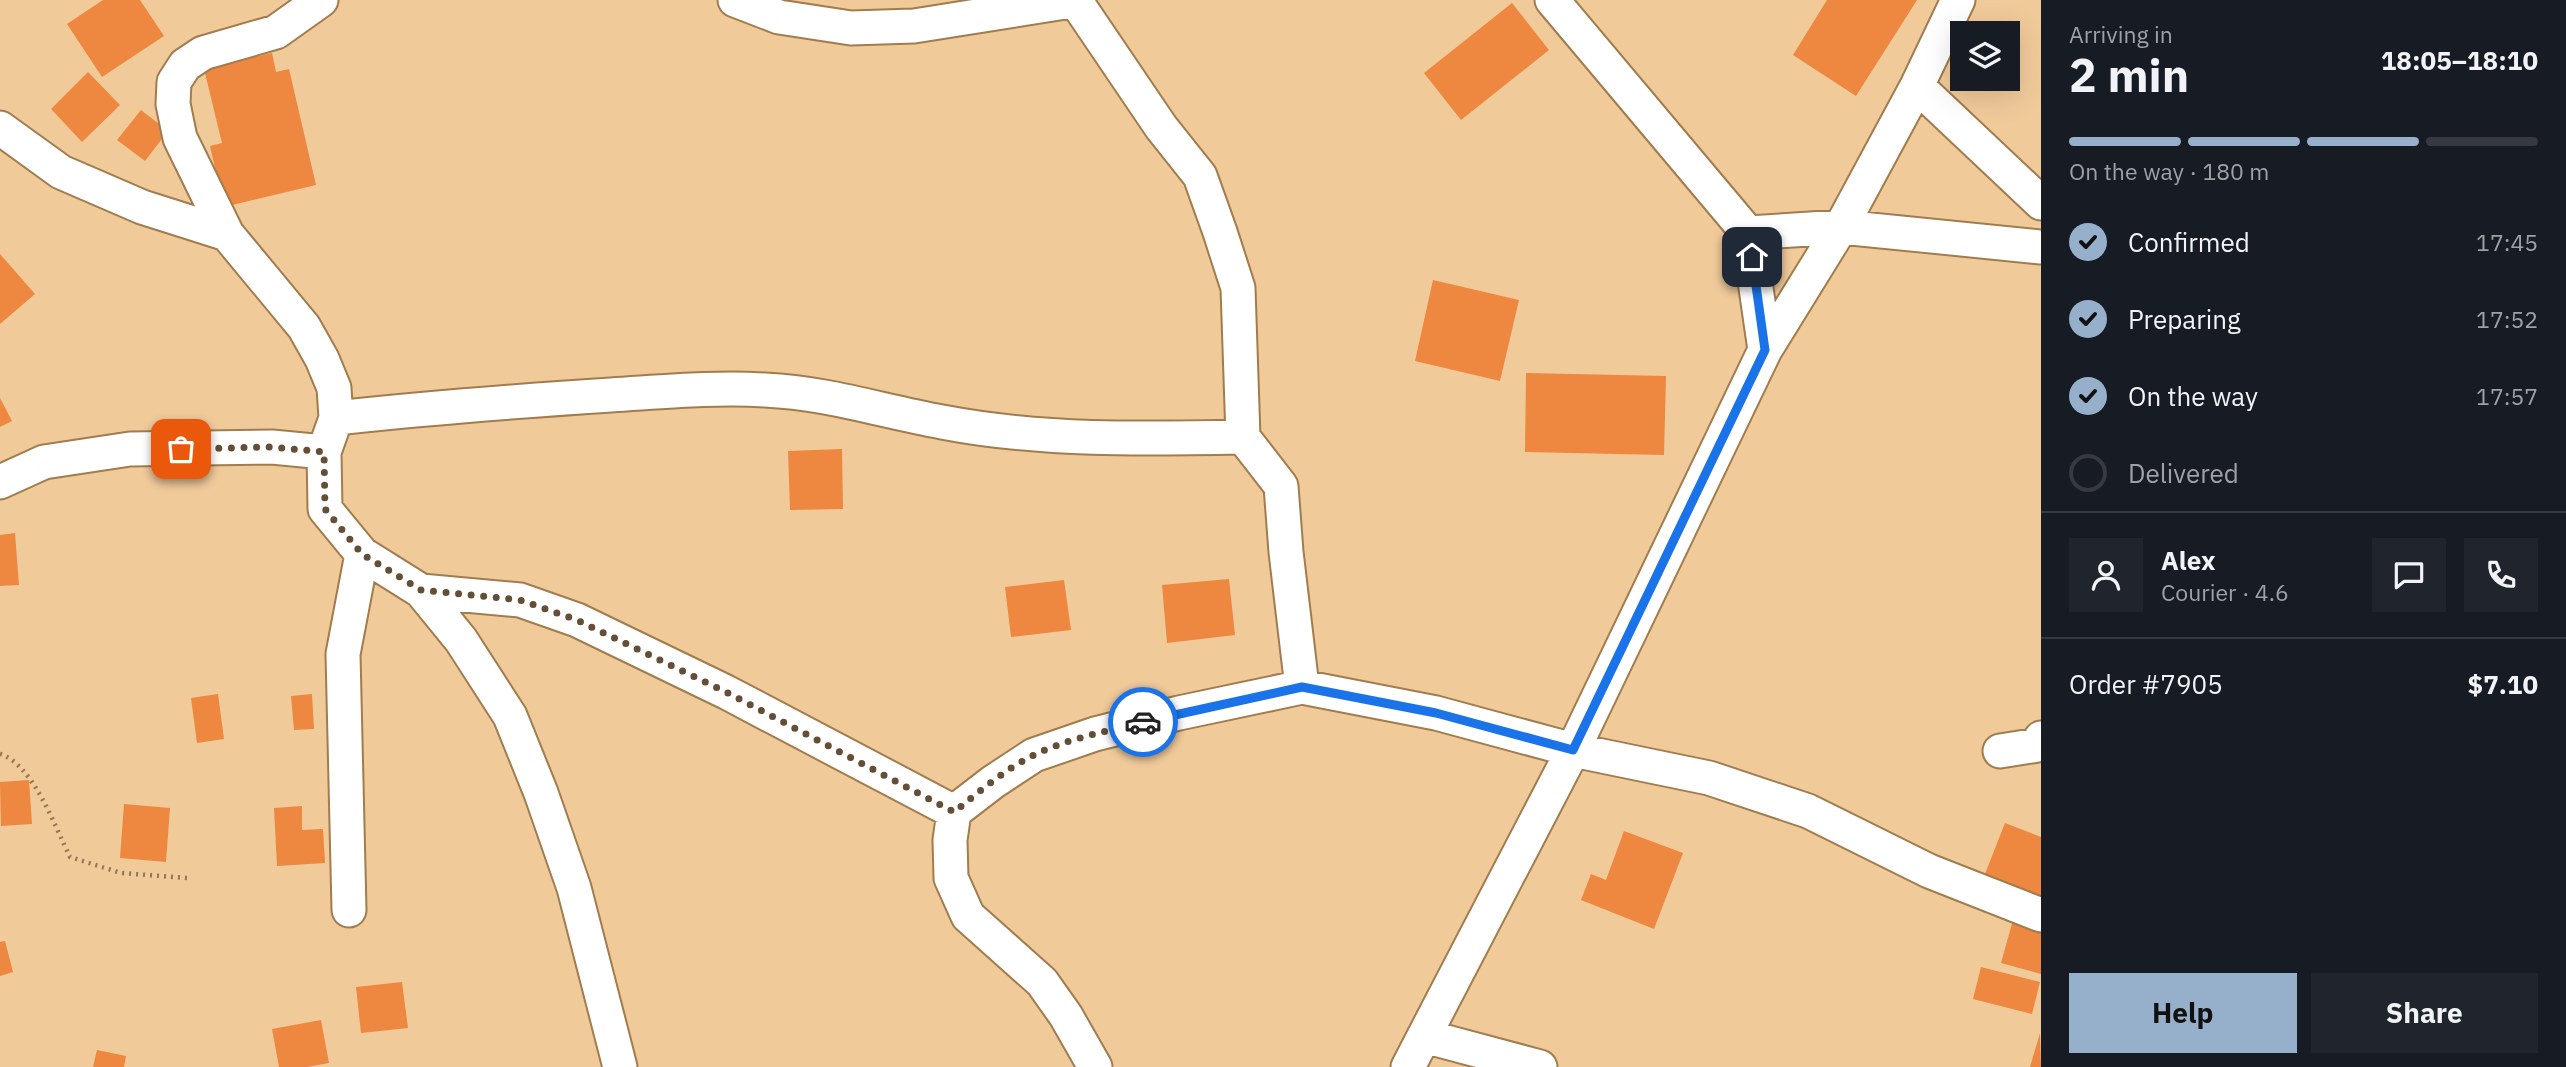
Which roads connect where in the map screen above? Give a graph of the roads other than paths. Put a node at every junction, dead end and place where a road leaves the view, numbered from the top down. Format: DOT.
graph roads {
  1 [pos="321,0"];
  2 [pos="734,0"];
  3 [pos="1076,0"];
  4 [pos="1552,0"];
  5 [pos="1958,0"];
  6 [pos="1917,86"];
  7 [pos="0,128"];
  8 [pos="2041,203"];
  9 [pos="1842,227"];
  10 [pos="1748,233"];
  11 [pos="227,234"];
  12 [pos="2041,247"];
  13 [pos="1765,350"];
  14 [pos="336,418"];
  15 [pos="1243,437"];
  16 [pos="324,452"];
  17 [pos="0,482"];
  18 [pos="362,554"];
  19 [pos="421,590"];
  20 [pos="1302,687"];
  21 [pos="2041,738"];
  22 [pos="1573,750"];
  23 [pos="2000,751"];
  24 [pos="954,812"];
  25 [pos="349,910"];
  26 [pos="2041,915"];
  27 [pos="1424,1036"];
  28 [pos="620,1067"];
  29 [pos="1095,1067"];
  30 [pos="1408,1067"];
  31 [pos="1540,1067"];
  1 -- 11 [label="street"];
  2 -- 3 [label="street"];
  3 -- 15 [label="street"];
  4 -- 10 [label="street"];
  5 -- 6 [label="street"];
  6 -- 8 [label="street"];
  6 -- 9 [label="street"];
  7 -- 11 [label="street"];
  9 -- 10 [label="street"];
  9 -- 12 [label="street"];
  9 -- 13 [label="street"];
  10 -- 13 [label="street"];
  11 -- 14 [label="street"];
  13 -- 22 [label="street"];
  14 -- 15 [label="street"];
  14 -- 16 [label="street"];
  15 -- 20 [label="street"];
  16 -- 17 [label="street"];
  16 -- 18 [label="street"];
  18 -- 19 [label="street"];
  18 -- 25 [label="street"];
  19 -- 24 [label="street"];
  19 -- 28 [label="street"];
  20 -- 22 [label="street"];
  20 -- 24 [label="street"];
  21 -- 23 [label="street"];
  22 -- 26 [label="street"];
  22 -- 27 [label="street"];
  24 -- 29 [label="street"];
  27 -- 30 [label="street"];
  27 -- 31 [label="street"];
}
